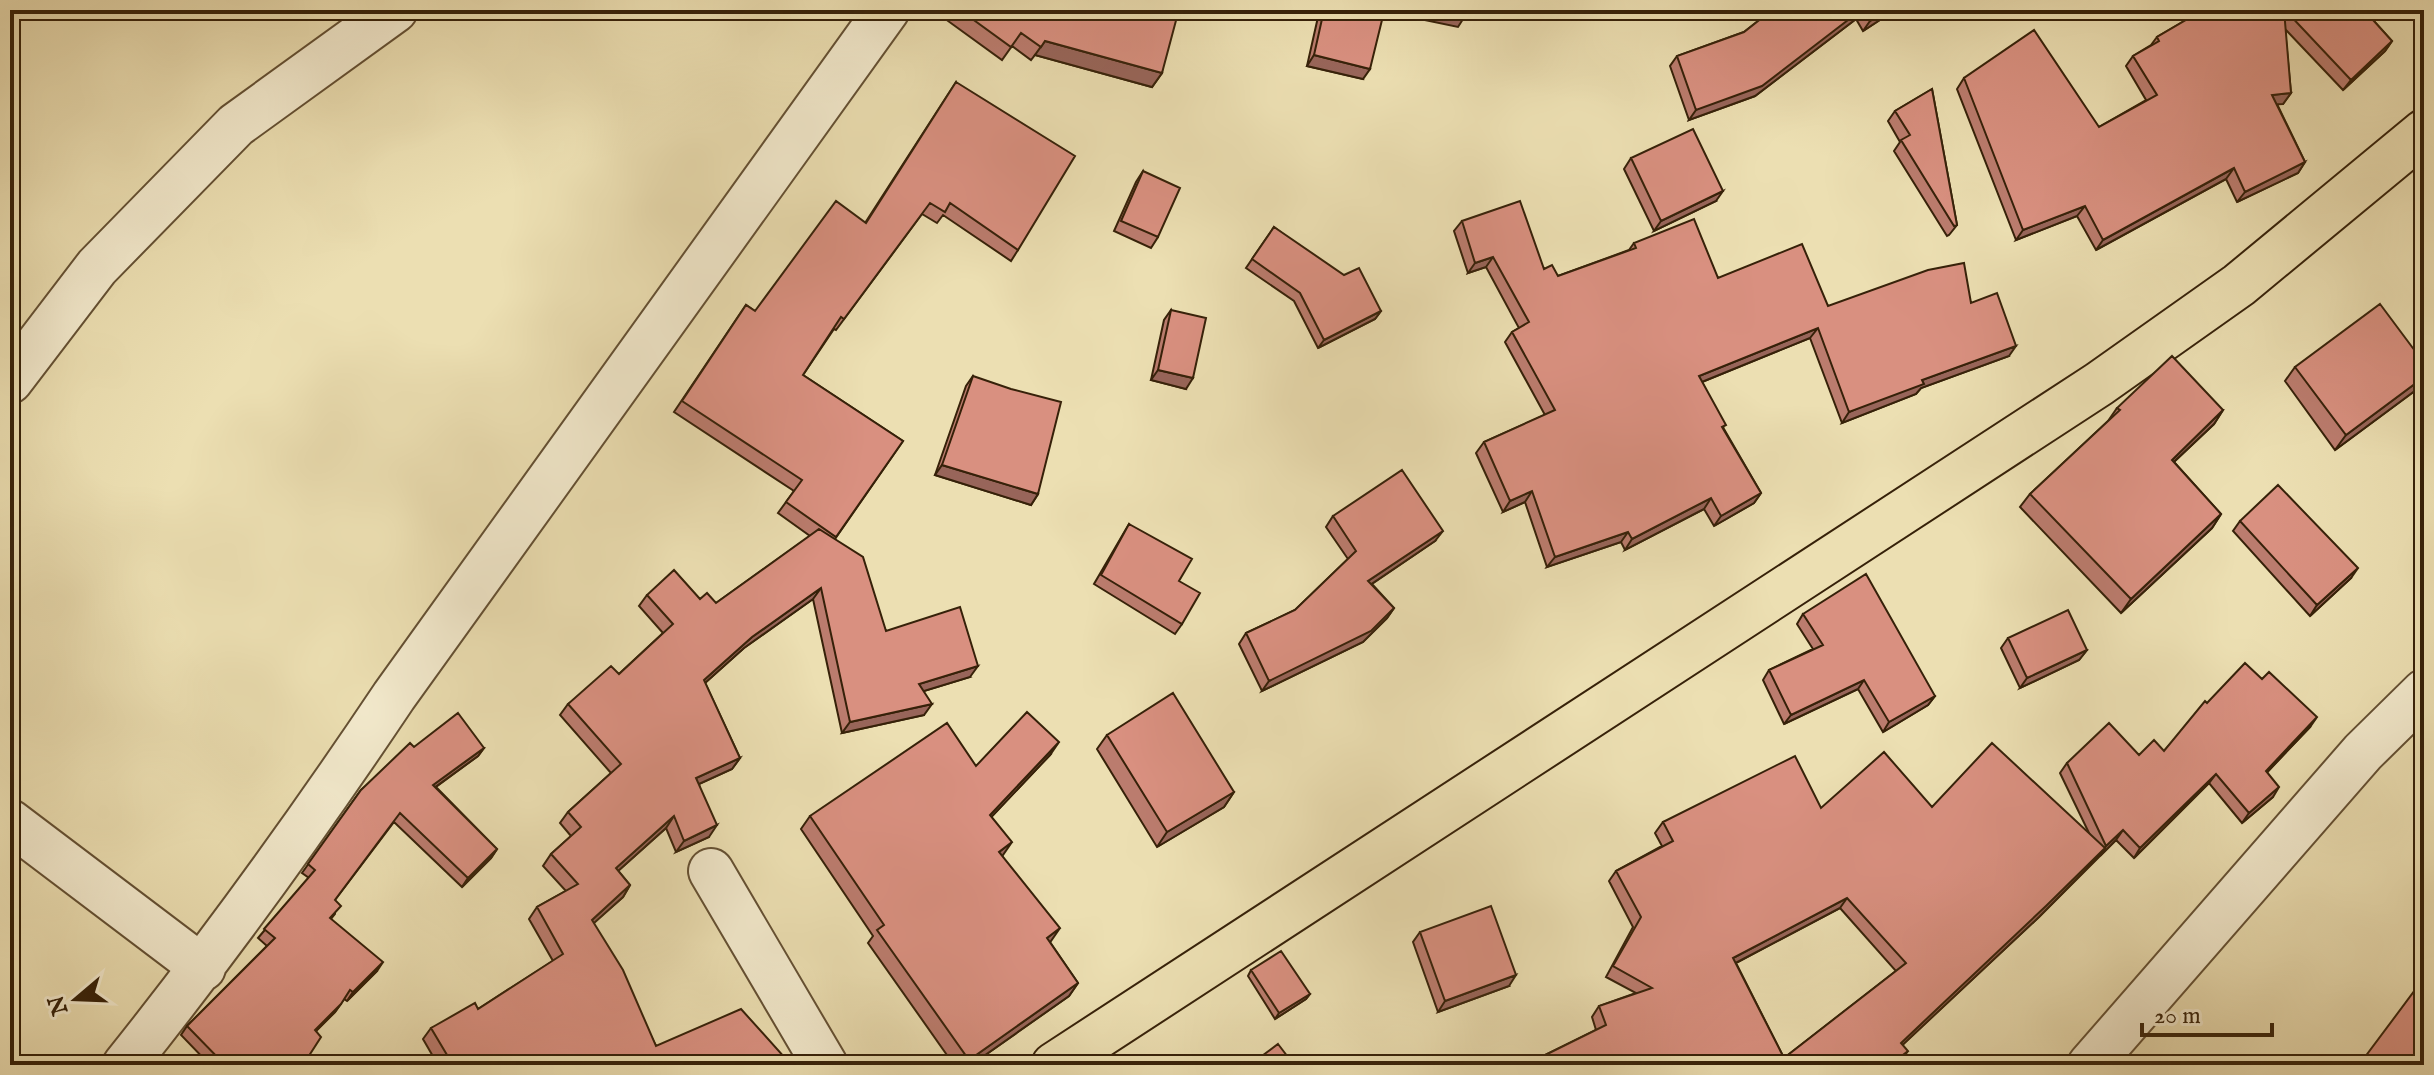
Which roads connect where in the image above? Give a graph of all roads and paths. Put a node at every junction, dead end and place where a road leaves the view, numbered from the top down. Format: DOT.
graph roads {
  1 [pos="395,10"];
  2 [pos="887,10"];
  3 [pos="2424,132"];
  4 [pos="10,381"];
  5 [pos="2424,692"];
  6 [pos="10,822"];
  7 [pos="711,871"];
  8 [pos="203,968"];
  9 [pos="125,1065"];
  10 [pos="825,1065"];
  11 [pos="1054,1065"];
  12 [pos="2090,1065"];
  1 -- 4 [label="street"];
  2 -- 8 [label="street"];
  3 -- 11 [label="main road"];
  5 -- 12 [label="street"];
  6 -- 8 [label="street"];
  7 -- 10 [label="street"];
  8 -- 9 [label="street"];
}
